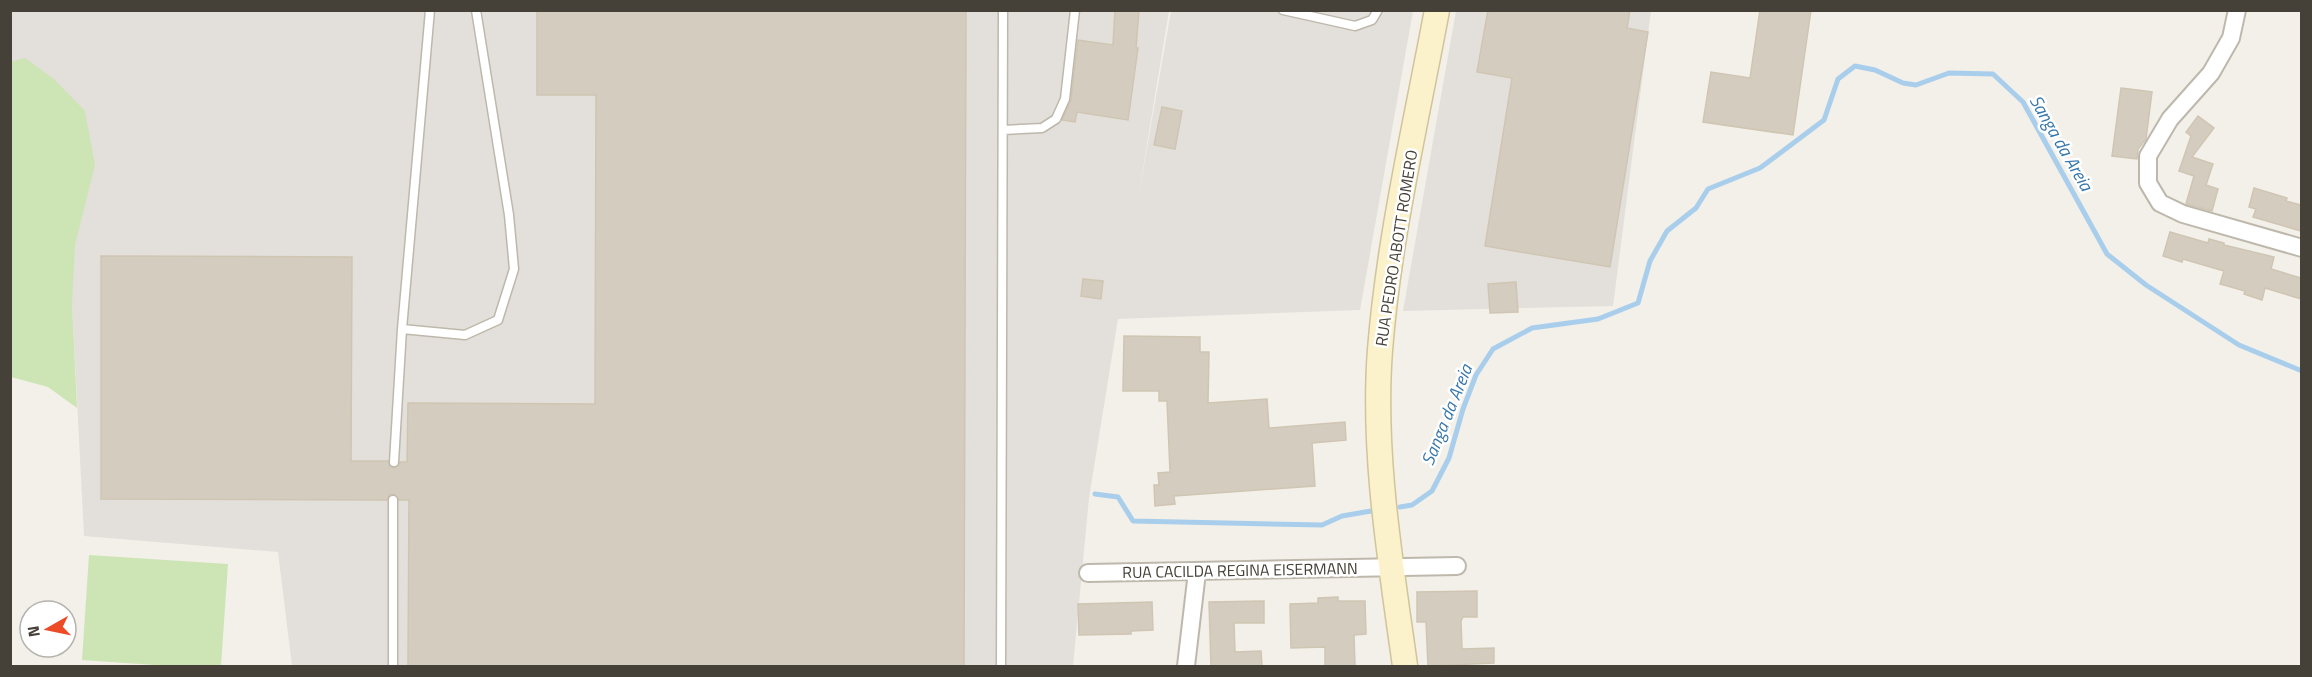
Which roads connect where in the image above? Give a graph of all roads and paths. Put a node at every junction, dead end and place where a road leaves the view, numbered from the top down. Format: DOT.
graph roads {
  1 [pos="430,10"];
  2 [pos="476,10"];
  3 [pos="1003,10"];
  4 [pos="1075,10"];
  5 [pos="1283,10"];
  6 [pos="1378,10"];
  7 [pos="1437,10"];
  8 [pos="2237,10"];
  9 [pos="1003,130"];
  10 [pos="2301,248"];
  11 [pos="402,329"];
  12 [pos="394,462"];
  13 [pos="393,500"];
  14 [pos="1391,566"];
  15 [pos="1457,566"];
  16 [pos="1197,572"];
  17 [pos="1088,573"];
  18 [pos="393,666"];
  19 [pos="1001,666"];
  20 [pos="1186,666"];
  21 [pos="1405,666"];
  1 -- 11 [label="lane"];
  2 -- 11 [label="lane"];
  3 -- 9 [label="lane"];
  4 -- 9 [label="lane"];
  5 -- 6 [label="lane"];
  7 -- 14 [label="street, RUA PEDRO ABOTT ROMERO"];
  8 -- 10 [label="street"];
  9 -- 19 [label="lane"];
  11 -- 12 [label="lane"];
  13 -- 18 [label="lane"];
  14 -- 15 [label="street, RUA CACILDA REGINA EISERMANN"];
  14 -- 16 [label="street, RUA CACILDA REGINA EISERMANN"];
  14 -- 21 [label="street, RUA PEDRO ABOTT ROMERO"];
  16 -- 17 [label="street, RUA CACILDA REGINA EISERMANN"];
  16 -- 20 [label="street"];
}
